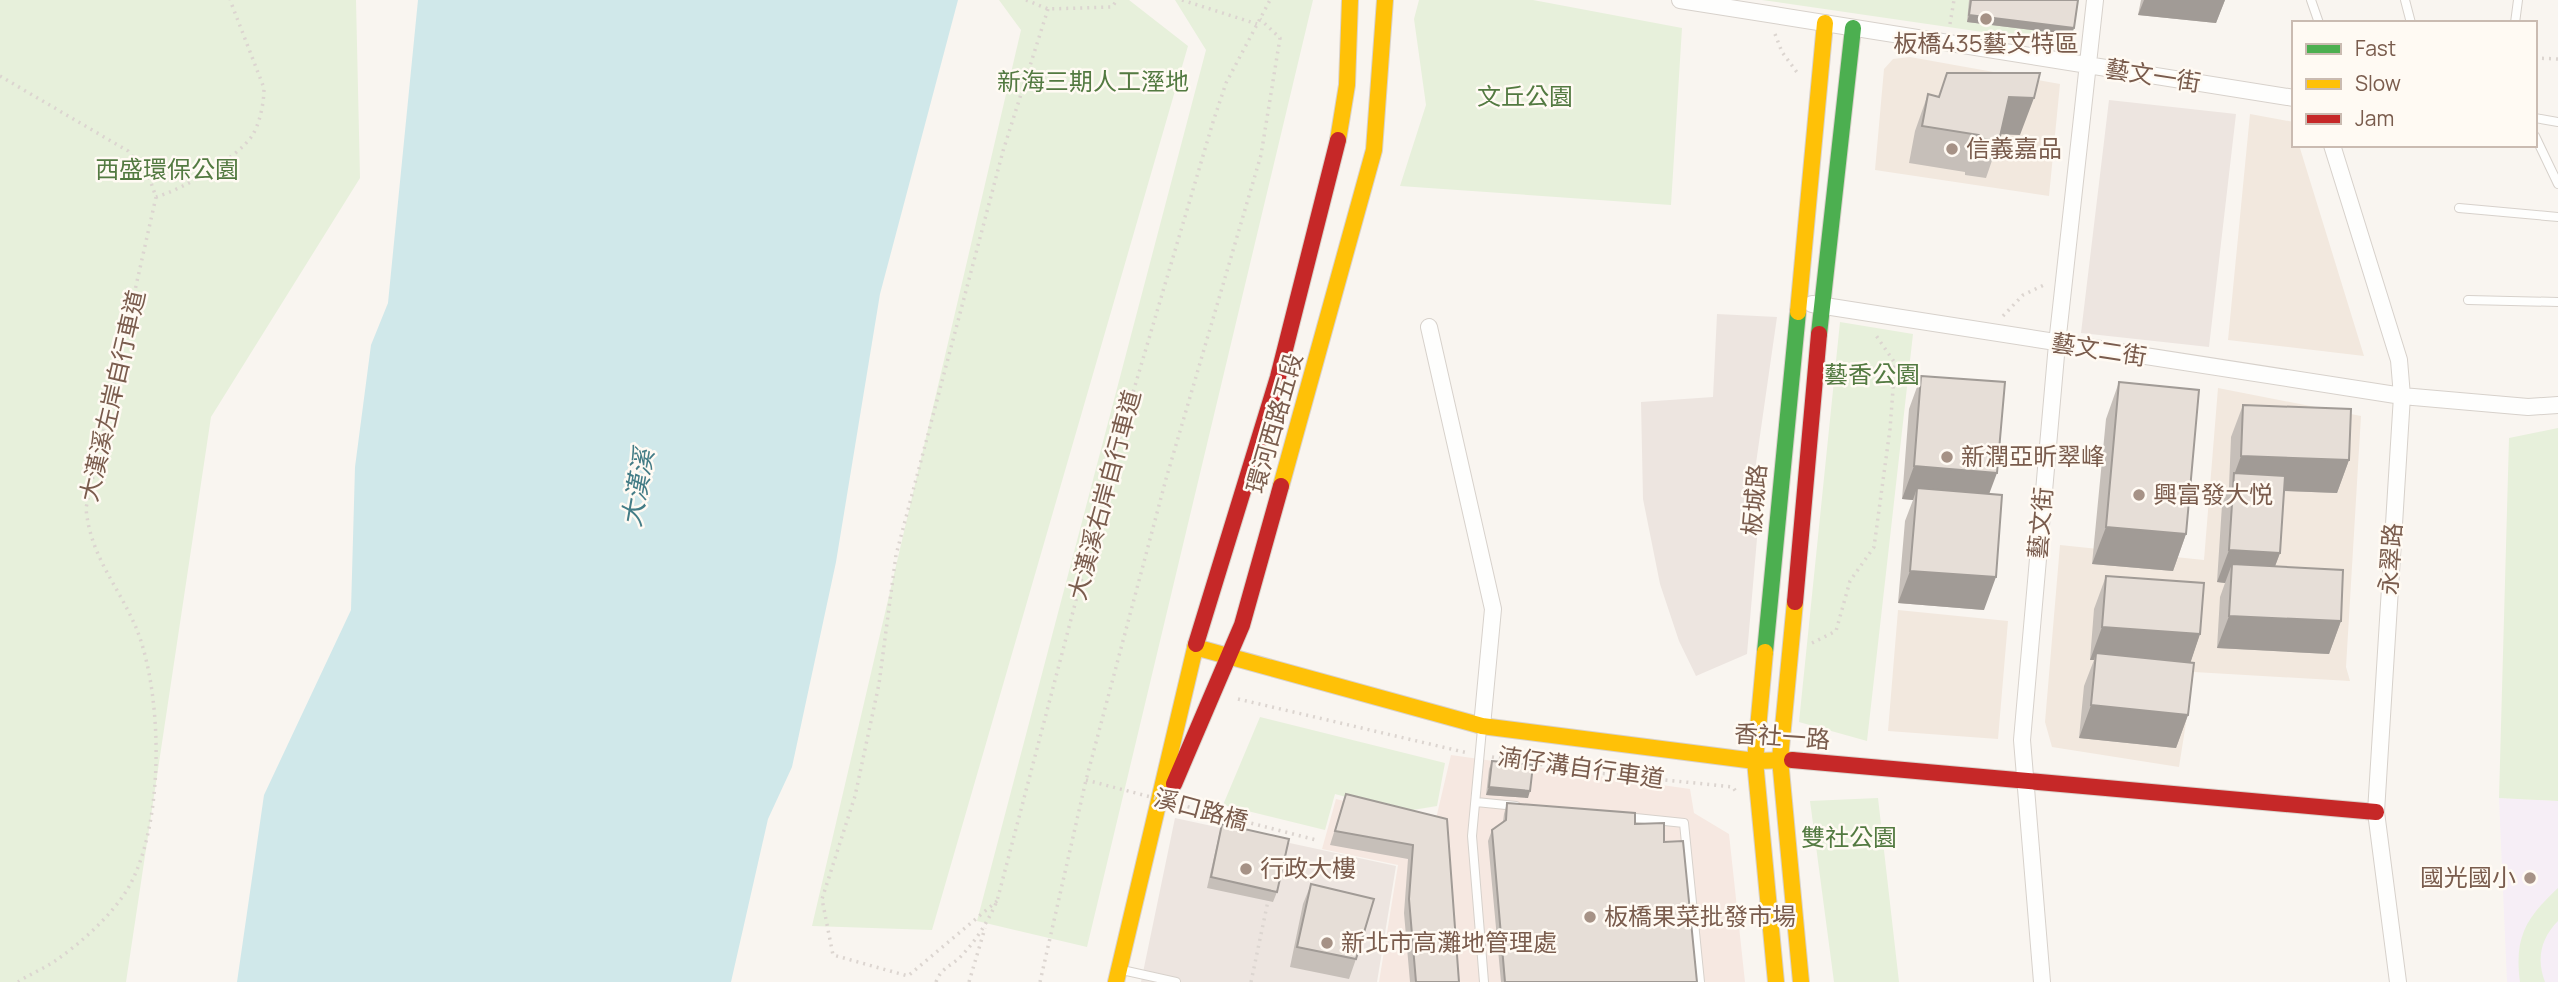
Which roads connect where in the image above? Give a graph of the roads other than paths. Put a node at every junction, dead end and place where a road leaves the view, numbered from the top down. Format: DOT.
graph roads {
  1 [pos="1350,0"];
  2 [pos="1385,0"];
  3 [pos="1680,0"];
  4 [pos="2095,0"];
  5 [pos="2311,0"];
  6 [pos="2405,0"];
  7 [pos="2518,0"];
  8 [pos="2318,21"];
  9 [pos="2410,21"];
  10 [pos="2515,21"];
  11 [pos="1825,23"];
  12 [pos="1853,28"];
  13 [pos="2086,65"];
  14 [pos="2292,98"];
  15 [pos="2537,118"];
  16 [pos="2558,121"];
  17 [pos="2537,140"];
  18 [pos="2333,147"];
  19 [pos="2558,184"];
  20 [pos="2459,208"];
  21 [pos="2558,217"];
  22 [pos="2468,300"];
  23 [pos="1796,302"];
  24 [pos="2558,302"];
  25 [pos="1822,305"];
  26 [pos="1429,327"];
  27 [pos="2056,344"];
  28 [pos="2402,396"];
  29 [pos="2558,405"];
  30 [pos="1195,647"];
  31 [pos="1228,658"];
  32 [pos="1482,726"];
  33 [pos="1780,759"];
  34 [pos="1755,761"];
  35 [pos="2023,780"];
  36 [pos="1476,802"];
  37 [pos="1531,807"];
  38 [pos="2376,812"];
  39 [pos="1615,816"];
  40 [pos="1149,842"];
  41 [pos="1117,976"];
  42 [pos="1176,982"];
  43 [pos="1484,982"];
  44 [pos="1700,982"];
  45 [pos="1776,982"];
  46 [pos="1801,982"];
  47 [pos="2042,982"];
  48 [pos="2398,982"];
  1 -- 30 [label="street, 環河西路五段"];
  2 -- 31 [label="street, 環河西路五段"];
  3 -- 11 [label="street, 藝文一街"];
  4 -- 13 [label="street, 藝文街"];
  5 -- 8 [label="lane"];
  6 -- 9 [label="lane"];
  7 -- 10 [label="lane"];
  11 -- 12 [label="street, 藝文一街"];
  11 -- 23 [label="street, 板城路"];
  12 -- 13 [label="street, 藝文一街"];
  12 -- 25 [label="street, 板城路"];
  13 -- 14 [label="street, 藝文一街"];
  13 -- 27 [label="street, 藝文街"];
  15 -- 16 [label="lane"];
  17 -- 19 [label="lane"];
  18 -- 28 [label="street, 永翠路"];
  20 -- 21 [label="lane"];
  22 -- 24 [label="lane"];
  23 -- 25 [label="street, 藝文二街"];
  23 -- 34 [label="street, 板城路"];
  25 -- 27 [label="street, 藝文二街"];
  25 -- 33 [label="street, 板城路"];
  26 -- 32 [label="street"];
  27 -- 28 [label="street, 藝文二街"];
  27 -- 35 [label="street, 藝文街"];
  28 -- 29 [label="street, 藝文二街"];
  28 -- 38 [label="street, 永翠路"];
  30 -- 31 [label="street, 香社一路"];
  30 -- 40 [label="street, 環河西路五段"];
  31 -- 32 [label="street, 香社一路"];
  31 -- 40 [label="street, 環河西路五段"];
  32 -- 34 [label="street, 香社一路"];
  32 -- 36 [label="lane"];
  33 -- 34 [label="street, 香社一路"];
  33 -- 35 [label="street, 香社一路"];
  33 -- 46 [label="street, 板城路"];
  34 -- 45 [label="street, 板城路"];
  35 -- 38 [label="street, 香社一路"];
  35 -- 47 [label="street, 藝文街"];
  36 -- 37 [label="lane"];
  36 -- 43 [label="lane"];
  38 -- 48 [label="street, 永翠路"];
  39 -- 44 [label="lane"];
  40 -- 41 [label="street, 環河西路五段"];
  41 -- 42 [label="lane"];
}
